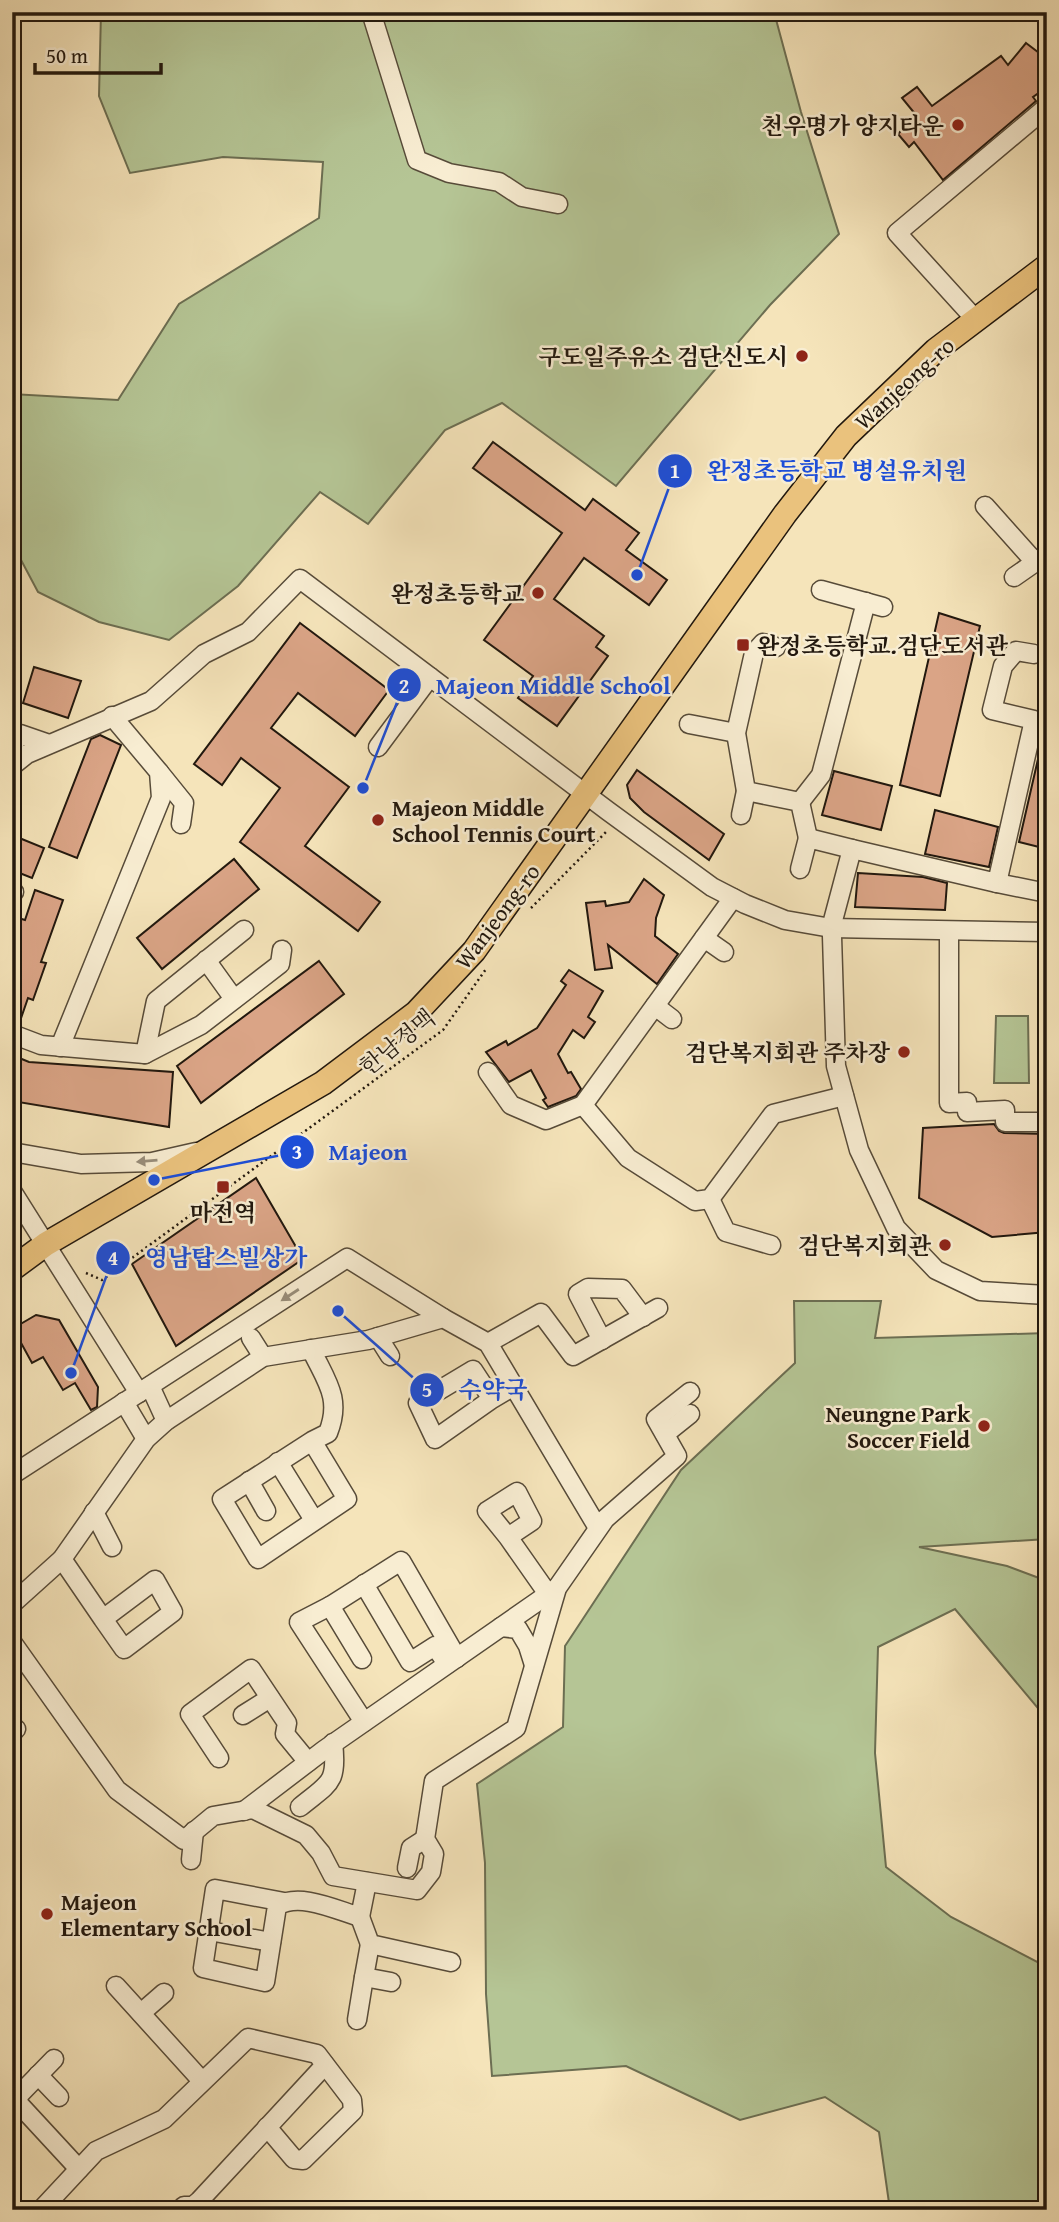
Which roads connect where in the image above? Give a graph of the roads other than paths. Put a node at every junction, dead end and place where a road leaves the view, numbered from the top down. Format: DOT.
graph roads {
  1 [pos="371,12"];
  2 [pos="1047,107"];
  3 [pos="558,204"];
  4 [pos="1047,266"];
  5 [pos="976,320"];
  6 [pos="985,506"];
  7 [pos="1041,558"];
  8 [pos="1014,577"];
  9 [pos="821,590"];
  10 [pos="776,647"];
  11 [pos="1034,654"];
  12 [pos="430,677"];
  13 [pos="112,716"];
  14 [pos="690,724"];
  15 [pos="736,733"];
  16 [pos="49,744"];
  17 [pos="12,747"];
  18 [pos="378,747"];
  19 [pos="12,766"];
  20 [pos="159,772"];
  21 [pos="746,791"];
  22 [pos="586,795"];
  23 [pos="800,802"];
  24 [pos="741,815"];
  25 [pos="181,824"];
  26 [pos="808,838"];
  27 [pos="852,849"];
  28 [pos="800,869"];
  29 [pos="997,883"];
  30 [pos="1047,893"];
  31 [pos="733,898"];
  32 [pos="831,928"];
  33 [pos="244,930"];
  34 [pos="949,931"];
  35 [pos="1047,932"];
  36 [pos="704,938"];
  37 [pos="282,950"];
  38 [pos="724,952"];
  39 [pos="206,960"];
  40 [pos="234,999"];
  41 [pos="655,1006"];
  42 [pos="672,1019"];
  43 [pos="12,1034"];
  44 [pos="60,1047"];
  45 [pos="145,1054"];
  46 [pos="488,1072"];
  47 [pos="844,1096"];
  48 [pos="583,1105"];
  49 [pos="1047,1122"];
  50 [pos="214,1148"];
  51 [pos="12,1152"];
  52 [pos="12,1191"];
  53 [pos="710,1199"];
  54 [pos="771,1245"];
  55 [pos="51,1253"];
  56 [pos="12,1269"];
  57 [pos="1047,1295"];
  58 [pos="443,1318"];
  59 [pos="378,1337"];
  60 [pos="251,1339"];
  61 [pos="601,1340"];
  62 [pos="488,1343"];
  63 [pos="312,1349"];
  64 [pos="390,1356"];
  65 [pos="263,1357"];
  66 [pos="514,1386"];
  67 [pos="690,1392"];
  68 [pos="138,1394"];
  69 [pos="492,1399"];
  70 [pos="690,1414"];
  71 [pos="166,1421"];
  72 [pos="665,1434"];
  73 [pos="146,1439"];
  74 [pos="312,1441"];
  75 [pos="278,1462"];
  76 [pos="12,1475"];
  77 [pos="249,1481"];
  78 [pos="266,1510"];
  79 [pos="94,1513"];
  80 [pos="314,1520"];
  81 [pos="598,1528"];
  82 [pos="508,1537"];
  83 [pos="112,1547"];
  84 [pos="62,1559"];
  85 [pos="364,1584"];
  86 [pos="552,1591"];
  87 [pos="12,1604"];
  88 [pos="330,1606"];
  89 [pos="103,1619"];
  90 [pos="501,1627"];
  91 [pos="12,1642"];
  92 [pos="362,1659"];
  93 [pos="452,1661"];
  94 [pos="534,1665"];
  95 [pos="270,1698"];
  96 [pos="243,1715"];
  97 [pos="364,1722"];
  98 [pos="333,1744"];
  99 [pos="219,1758"];
  100 [pos="308,1762"];
  101 [pos="300,1807"];
  102 [pos="244,1811"];
  103 [pos="194,1831"];
  104 [pos="425,1839"];
  105 [pos="191,1860"];
  106 [pos="407,1868"];
  107 [pos="368,1882"];
  108 [pos="284,1902"];
  109 [pos="360,1916"];
  110 [pos="209,1931"];
  111 [pos="271,1942"];
  112 [pos="370,1944"];
  113 [pos="451,1962"];
  114 [pos="364,1977"];
  115 [pos="391,1982"];
  116 [pos="116,1986"];
  117 [pos="164,1993"];
  118 [pos="141,2014"];
  119 [pos="357,2020"];
  120 [pos="54,2059"];
  121 [pos="325,2065"];
  122 [pos="38,2075"];
  123 [pos="202,2081"];
  124 [pos="59,2097"];
  125 [pos="267,2127"];
  126 [pos="79,2169"];
  127 [pos="190,2209"];
  128 [pos="41,2210"];
  1 -- 3 [label="street"];
  2 -- 5 [label="street"];
  4 -- 5 [label="main road, Wanjeong-ro"];
  5 -- 22 [label="main road, Wanjeong-ro"];
  6 -- 7 [label="street"];
  7 -- 8 [label="street"];
  9 -- 23 [label="street"];
  10 -- 15 [label="street"];
  11 -- 29 [label="street"];
  12 -- 13 [label="street"];
  12 -- 18 [label="street"];
  12 -- 22 [label="street"];
  13 -- 16 [label="street"];
  13 -- 20 [label="street"];
  14 -- 15 [label="street"];
  15 -- 21 [label="street"];
  16 -- 17 [label="street"];
  16 -- 19 [label="street"];
  20 -- 25 [label="street"];
  20 -- 44 [label="street"];
  21 -- 23 [label="street"];
  21 -- 24 [label="street"];
  22 -- 31 [label="street"];
  22 -- 50 [label="main road, Wanjeong-ro"];
  23 -- 26 [label="street"];
  26 -- 27 [label="street"];
  26 -- 28 [label="street"];
  27 -- 29 [label="street"];
  27 -- 32 [label="street"];
  29 -- 30 [label="street"];
  31 -- 32 [label="street"];
  31 -- 36 [label="street"];
  32 -- 34 [label="street"];
  32 -- 47 [label="street"];
  33 -- 39 [label="street"];
  34 -- 35 [label="street"];
  34 -- 49 [label="street"];
  36 -- 38 [label="street"];
  36 -- 41 [label="street"];
  37 -- 40 [label="street"];
  39 -- 40 [label="street"];
  39 -- 45 [label="street"];
  40 -- 45 [label="street"];
  41 -- 42 [label="street"];
  41 -- 48 [label="street"];
  43 -- 44 [label="street"];
  44 -- 45 [label="street"];
  46 -- 48 [label="street"];
  47 -- 53 [label="street"];
  47 -- 57 [label="street"];
  48 -- 53 [label="street"];
  50 -- 51 [label="street, one-way"];
  50 -- 55 [label="main road, Wanjeong-ro"];
  52 -- 55 [label="street"];
  53 -- 54 [label="street"];
  55 -- 56 [label="main road, Wanjeong-ro"];
  55 -- 68 [label="street"];
  58 -- 59 [label="street"];
  58 -- 62 [label="street"];
  58 -- 68 [label="street, one-way"];
  59 -- 63 [label="street"];
  59 -- 64 [label="street"];
  60 -- 65 [label="street"];
  61 -- 61 [label="street"];
  61 -- 62 [label="street"];
  62 -- 66 [label="street"];
  63 -- 65 [label="street"];
  63 -- 74 [label="street"];
  65 -- 71 [label="street"];
  66 -- 69 [label="street"];
  66 -- 81 [label="street"];
  67 -- 72 [label="street"];
  68 -- 71 [label="street"];
  68 -- 73 [label="street"];
  68 -- 76 [label="street"];
  70 -- 72 [label="street"];
  71 -- 73 [label="street"];
  72 -- 81 [label="street"];
  73 -- 79 [label="street"];
  74 -- 75 [label="street"];
  74 -- 80 [label="street"];
  75 -- 77 [label="street"];
  75 -- 80 [label="street"];
  77 -- 78 [label="street"];
  77 -- 80 [label="street"];
  79 -- 83 [label="street"];
  79 -- 84 [label="street"];
  81 -- 86 [label="street"];
  82 -- 86 [label="street"];
  84 -- 87 [label="street"];
  84 -- 89 [label="street"];
  85 -- 88 [label="street"];
  85 -- 93 [label="street"];
  85 -- 93 [label="street"];
  86 -- 90 [label="street"];
  86 -- 94 [label="street"];
  88 -- 92 [label="street"];
  88 -- 97 [label="street"];
  90 -- 93 [label="street"];
  90 -- 94 [label="street"];
  91 -- 103 [label="street"];
  93 -- 97 [label="street"];
  94 -- 104 [label="street"];
  95 -- 96 [label="street"];
  95 -- 99 [label="street"];
  95 -- 100 [label="street"];
  97 -- 98 [label="street"];
  98 -- 100 [label="street"];
  98 -- 101 [label="street"];
  100 -- 102 [label="street"];
  102 -- 103 [label="street"];
  102 -- 107 [label="street"];
  103 -- 105 [label="street"];
  104 -- 106 [label="street"];
  104 -- 107 [label="street"];
  107 -- 109 [label="street"];
  108 -- 109 [label="street"];
  108 -- 110 [label="street"];
  108 -- 111 [label="street"];
  109 -- 112 [label="street"];
  110 -- 111 [label="street"];
  110 -- 111 [label="street"];
  112 -- 113 [label="street"];
  112 -- 114 [label="street"];
  114 -- 115 [label="street"];
  114 -- 119 [label="street"];
  116 -- 118 [label="street"];
  117 -- 118 [label="street"];
  118 -- 123 [label="street"];
  120 -- 122 [label="street"];
  121 -- 123 [label="street"];
  121 -- 125 [label="street"];
  121 -- 125 [label="street"];
  122 -- 124 [label="street"];
  122 -- 126 [label="street"];
  123 -- 126 [label="street"];
  125 -- 127 [label="street"];
  126 -- 128 [label="street"];
}
